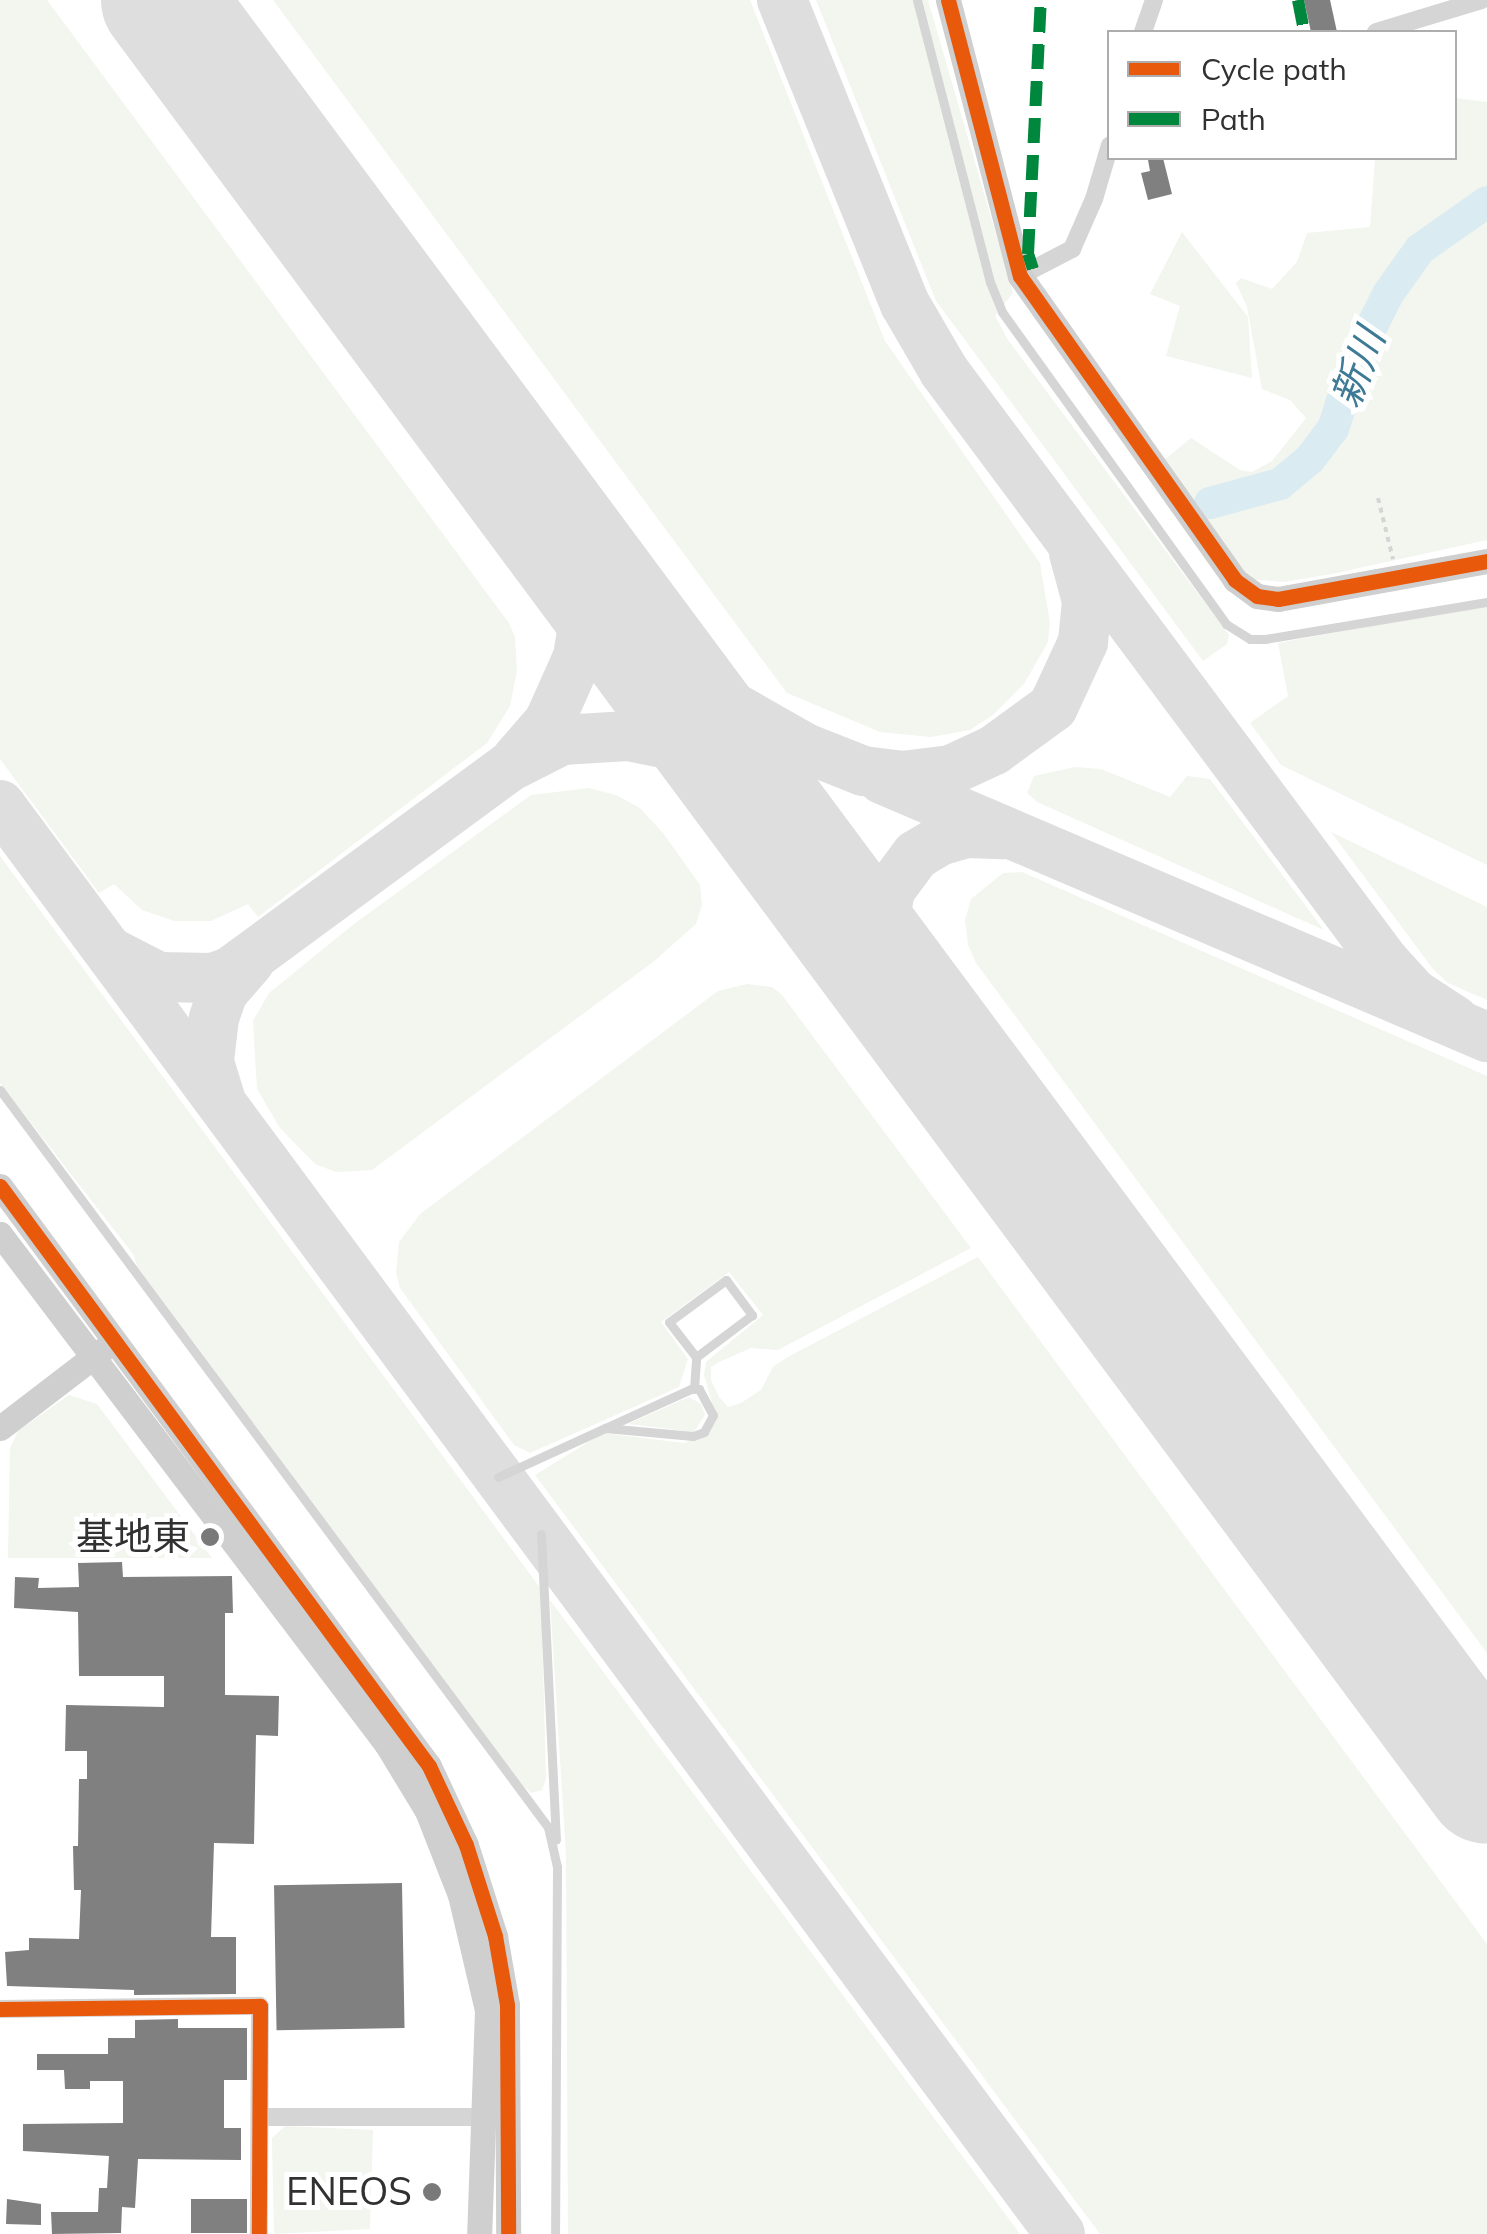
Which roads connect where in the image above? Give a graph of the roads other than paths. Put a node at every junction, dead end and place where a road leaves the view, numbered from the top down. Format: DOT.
graph roads {
  1 [pos="917,0"];
  2 [pos="948,0"];
  3 [pos="1154,0"];
  4 [pos="1481,0"];
  5 [pos="1144,30"];
  6 [pos="1383,30"];
  7 [pos="1107,155"];
  8 [pos="1020,276"];
  9 [pos="1487,560"];
  10 [pos="1487,602"];
  11 [pos="0,1090"];
  12 [pos="0,1186"];
  13 [pos="0,1234"];
  14 [pos="114,1341"];
  15 [pos="696,1357"];
  16 [pos="90,1358"];
  17 [pos="694,1389"];
  18 [pos="0,1428"];
  19 [pos="605,1428"];
  20 [pos="498,1477"];
  21 [pos="541,1534"];
  22 [pos="556,1848"];
  23 [pos="0,2009"];
  24 [pos="260,2117"];
  25 [pos="482,2117"];
  26 [pos="260,2234"];
  27 [pos="479,2234"];
  28 [pos="508,2234"];
  29 [pos="555,2234"];
  1 -- 10 [label="lane"];
  2 -- 8 [label="street"];
  3 -- 5 [label="street"];
  4 -- 6 [label="street"];
  7 -- 8 [label="street"];
  8 -- 9 [label="street"];
  11 -- 22 [label="lane"];
  12 -- 14 [label="street"];
  13 -- 16 [label="street"];
  14 -- 16 [label="street"];
  14 -- 28 [label="street"];
  15 -- 15 [label="lane"];
  15 -- 17 [label="lane"];
  16 -- 18 [label="street"];
  16 -- 25 [label="street"];
  17 -- 19 [label="lane"];
  17 -- 19 [label="lane"];
  19 -- 20 [label="lane"];
  21 -- 22 [label="lane"];
  22 -- 29 [label="lane"];
  23 -- 24 [label="street"];
  24 -- 25 [label="street"];
  24 -- 26 [label="street"];
  25 -- 27 [label="street"];
}
